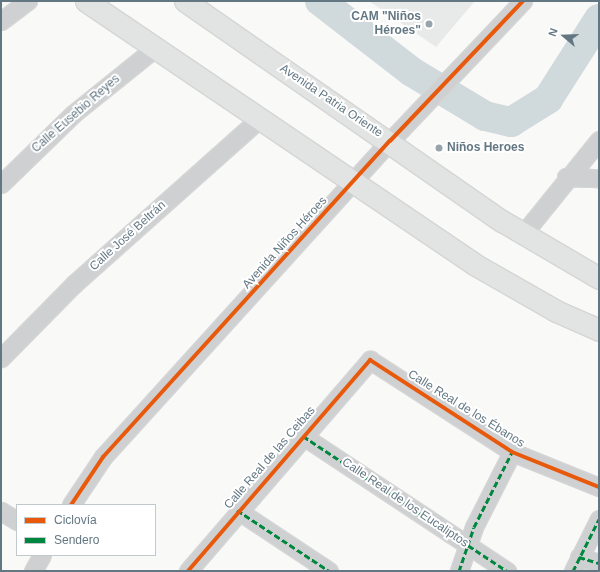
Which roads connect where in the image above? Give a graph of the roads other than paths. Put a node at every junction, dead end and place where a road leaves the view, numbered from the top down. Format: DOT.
graph roads {
  1 [pos="28,1"];
  2 [pos="86,1"];
  3 [pos="185,1"];
  4 [pos="523,1"];
  5 [pos="1,21"];
  6 [pos="155,48"];
  7 [pos="260,118"];
  8 [pos="599,140"];
  9 [pos="390,141"];
  10 [pos="566,177"];
  11 [pos="599,178"];
  12 [pos="353,182"];
  13 [pos="1,184"];
  14 [pos="523,234"];
  15 [pos="599,278"];
  16 [pos="599,330"];
  17 [pos="1,358"];
  18 [pos="370,360"];
  19 [pos="303,436"];
  20 [pos="512,452"];
  21 [pos="599,487"];
  22 [pos="72,504"];
  23 [pos="237,510"];
  24 [pos="1,511"];
  25 [pos="599,519"];
  26 [pos="16,520"];
  27 [pos="467,545"];
  28 [pos="41,556"];
  29 [pos="599,563"];
  30 [pos="576,564"];
  31 [pos="33,571"];
  32 [pos="188,571"];
  33 [pos="329,571"];
  34 [pos="459,571"];
  35 [pos="507,571"];
  1 -- 5 [label="street"];
  2 -- 6 [label="main road"];
  3 -- 9 [label="main road, Avenida Patria Oriente"];
  4 -- 9 [label="street, Avenida Niños Héroes"];
  6 -- 7 [label="main road"];
  6 -- 13 [label="street, Calle Eusebio Reyes"];
  7 -- 12 [label="main road"];
  7 -- 17 [label="street, Calle José Beltrán"];
  8 -- 10 [label="street"];
  9 -- 12 [label="street, Avenida Niños Héroes"];
  9 -- 14 [label="main road, Avenida Patria Oriente"];
  10 -- 11 [label="street"];
  10 -- 14 [label="street"];
  12 -- 16 [label="main road"];
  12 -- 22 [label="street, Avenida Niños Héroes"];
  14 -- 15 [label="main road, Avenida Patria Oriente"];
  18 -- 19 [label="street, Calle Real de las Ceibas"];
  18 -- 20 [label="street, Calle Real de los Ébanos"];
  19 -- 23 [label="street, Calle Real de las Ceibas"];
  19 -- 27 [label="street, Calle Real de los Eucaliptos"];
  20 -- 21 [label="street, Calle Real de los Ébanos"];
  20 -- 27 [label="street"];
  23 -- 32 [label="street, Calle Real de las Ceibas"];
  23 -- 33 [label="street"];
  24 -- 26 [label="street"];
  25 -- 30 [label="street"];
  27 -- 34 [label="street"];
  27 -- 35 [label="street, Calle Real de los Eucaliptos"];
  28 -- 31 [label="street"];
  29 -- 30 [label="street"];
}
